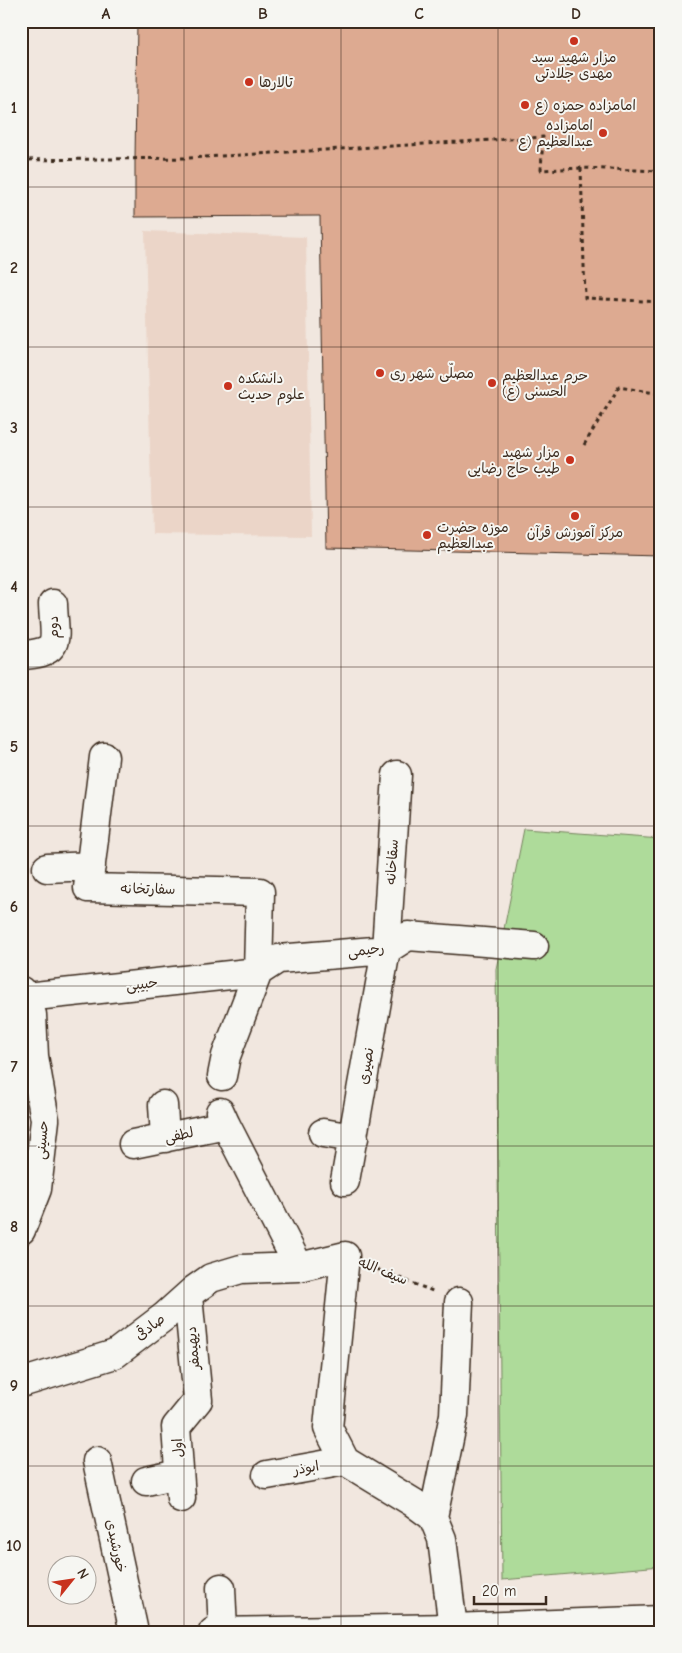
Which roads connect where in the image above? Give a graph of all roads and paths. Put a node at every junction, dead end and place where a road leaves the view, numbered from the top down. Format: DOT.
graph roads {
  1 [pos="21,160"];
  2 [pos="581,168"];
  3 [pos="661,171"];
  4 [pos="661,302"];
  5 [pos="661,394"];
  6 [pos="584,445"];
  7 [pos="53,604"];
  8 [pos="21,655"];
  9 [pos="104,757"];
  10 [pos="397,775"];
  11 [pos="91,866"];
  12 [pos="47,868"];
  13 [pos="534,946"];
  14 [pos="386,950"];
  15 [pos="258,972"];
  16 [pos="24,994"];
  17 [pos="222,1076"];
  18 [pos="163,1105"];
  19 [pos="323,1133"];
  20 [pos="165,1138"];
  21 [pos="354,1138"];
  22 [pos="133,1144"];
  23 [pos="346,1181"];
  24 [pos="22,1224"];
  25 [pos="345,1256"];
  26 [pos="287,1267"];
  27 [pos="188,1296"];
  28 [pos="459,1302"];
  29 [pos="21,1383"];
  30 [pos="198,1400"];
  31 [pos="98,1461"];
  32 [pos="345,1461"];
  33 [pos="267,1475"];
  34 [pos="146,1481"];
  35 [pos="432,1517"];
  36 [pos="221,1588"];
  37 [pos="661,1620"];
  38 [pos="453,1628"];
  39 [pos="218,1631"];
  40 [pos="134,1632"];
  1 -- 2 [label="path"];
  2 -- 3 [label="path"];
  2 -- 4 [label="path"];
  5 -- 6 [label="path"];
  7 -- 8 [label="street, دوم"];
  9 -- 11 [label="street, سفارتخانه"];
  10 -- 14 [label="street, سقاخانه"];
  11 -- 12 [label="street"];
  11 -- 15 [label="street, سفارتخانه"];
  13 -- 14 [label="street, رحیمی"];
  14 -- 15 [label="street, رحیمی"];
  14 -- 21 [label="street, نصیری"];
  15 -- 16 [label="street, حبیبی"];
  15 -- 17 [label="street"];
  16 -- 24 [label="street, حسینی"];
  18 -- 20 [label="street"];
  19 -- 21 [label="street"];
  20 -- 22 [label="street, لطفی"];
  20 -- 26 [label="street, لطفی"];
  21 -- 23 [label="street, نصیری"];
  25 -- 26 [label="street, سیف الله"];
  25 -- 28 [label="path, سیف الله"];
  25 -- 32 [label="street"];
  26 -- 27 [label="street, صادقی"];
  27 -- 29 [label="street, صادقی"];
  27 -- 30 [label="street, دیهیمفر"];
  28 -- 35 [label="street"];
  30 -- 34 [label="street, اول"];
  31 -- 40 [label="street, خورشیدی"];
  32 -- 33 [label="street, ابوذر"];
  32 -- 35 [label="street"];
  35 -- 38 [label="street"];
  36 -- 39 [label="street"];
  37 -- 38 [label="street"];
  38 -- 39 [label="street"];
}
